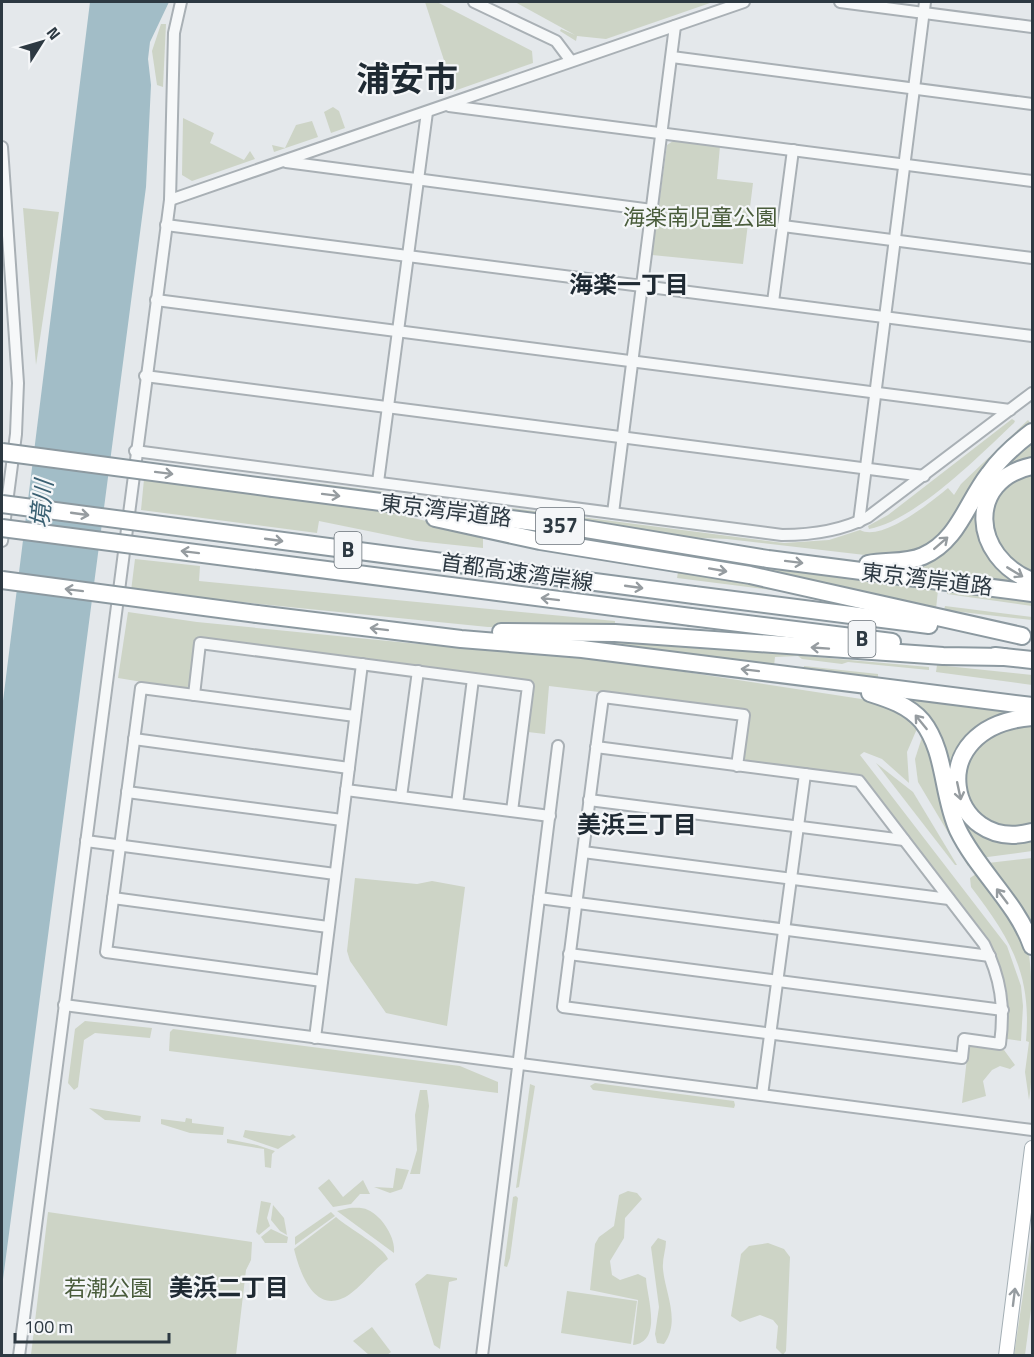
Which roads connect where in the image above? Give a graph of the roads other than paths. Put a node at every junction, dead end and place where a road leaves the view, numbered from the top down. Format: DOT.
graph roads {
  1 [pos="181,2"];
  2 [pos="474,2"];
  3 [pos="744,2"];
  4 [pos="840,2"];
  5 [pos="924,7"];
  6 [pos="675,26"];
  7 [pos="1032,27"];
  8 [pos="672,57"];
  9 [pos="571,61"];
  10 [pos="914,88"];
  11 [pos="1032,104"];
  12 [pos="446,105"];
  13 [pos="427,112"];
  14 [pos="662,133"];
  15 [pos="2,148"];
  16 [pos="793,150"];
  17 [pos="283,162"];
  18 [pos="904,164"];
  19 [pos="417,179"];
  20 [pos="1032,181"];
  21 [pos="170,200"];
  22 [pos="652,210"];
  23 [pos="166,225"];
  24 [pos="783,226"];
  25 [pos="895,240"];
  26 [pos="407,255"];
  27 [pos="1032,258"];
  28 [pos="642,286"];
  29 [pos="156,300"];
  30 [pos="772,302"];
  31 [pos="885,317"];
  32 [pos="398,331"];
  33 [pos="1032,336"];
  34 [pos="633,361"];
  35 [pos="145,375"];
  36 [pos="875,393"];
  37 [pos="1032,393"];
  38 [pos="388,407"];
  39 [pos="1010,410"];
  40 [pos="1032,432"];
  41 [pos="623,437"];
  42 [pos="135,451"];
  43 [pos="2,452"];
  44 [pos="1032,466"];
  45 [pos="866,469"];
  46 [pos="924,476"];
  47 [pos="378,482"];
  48 [pos="373,501"];
  49 [pos="2,504"];
  50 [pos="613,513"];
  51 [pos="859,522"];
  52 [pos="2,528"];
  53 [pos="2,541"];
  54 [pos="847,569"];
  55 [pos="2,580"];
  56 [pos="1032,581"];
  57 [pos="1032,593"];
  58 [pos="438,636"];
  59 [pos="1027,637"];
  60 [pos="1004,657"];
  61 [pos="1032,660"];
  62 [pos="362,664"];
  63 [pos="418,672"];
  64 [pos="473,679"];
  65 [pos="829,680"];
  66 [pos="194,695"];
  67 [pos="1032,706"];
  68 [pos="355,716"];
  69 [pos="1032,717"];
  70 [pos="134,739"];
  71 [pos="558,746"];
  72 [pos="596,747"];
  73 [pos="737,766"];
  74 [pos="349,768"];
  75 [pos="805,774"];
  76 [pos="346,790"];
  77 [pos="127,792"];
  78 [pos="402,797"];
  79 [pos="589,800"];
  80 [pos="457,804"];
  81 [pos="512,811"];
  82 [pos="550,816"];
  83 [pos="342,820"];
  84 [pos="798,826"];
  85 [pos="1029,833"];
  86 [pos="904,840"];
  87 [pos="86,841"];
  88 [pos="120,846"];
  89 [pos="583,852"];
  90 [pos="335,874"];
  91 [pos="791,879"];
  92 [pos="113,898"];
  93 [pos="539,898"];
  94 [pos="949,899"];
  95 [pos="576,904"];
  96 [pos="328,927"];
  97 [pos="784,930"];
  98 [pos="1032,946"];
  99 [pos="569,954"];
  100 [pos="990,956"];
  101 [pos="322,981"];
  102 [pos="778,981"];
  103 [pos="64,1005"];
  104 [pos="1004,1010"];
  105 [pos="771,1034"];
  106 [pos="315,1038"];
  107 [pos="518,1064"];
  108 [pos="762,1095"];
  109 [pos="1032,1130"];
  110 [pos="1032,1148"];
  111 [pos="18,1356"];
  112 [pos="482,1356"];
  113 [pos="1006,1356"];
  1 -- 21 [label="street"];
  2 -- 9 [label="street"];
  3 -- 6 [label="street"];
  4 -- 5 [label="street"];
  5 -- 7 [label="street"];
  5 -- 10 [label="street"];
  6 -- 8 [label="street"];
  6 -- 9 [label="street"];
  8 -- 10 [label="street"];
  8 -- 14 [label="street"];
  9 -- 12 [label="street"];
  10 -- 11 [label="street"];
  10 -- 18 [label="street"];
  12 -- 13 [label="street"];
  12 -- 14 [label="street"];
  13 -- 17 [label="street"];
  13 -- 19 [label="street"];
  14 -- 16 [label="street"];
  14 -- 22 [label="street"];
  15 -- 53 [label="street"];
  16 -- 18 [label="street"];
  16 -- 24 [label="street"];
  17 -- 19 [label="street"];
  17 -- 21 [label="street"];
  18 -- 20 [label="street"];
  18 -- 25 [label="street"];
  19 -- 22 [label="street"];
  19 -- 26 [label="street"];
  21 -- 23 [label="street"];
  22 -- 28 [label="street"];
  23 -- 26 [label="street"];
  23 -- 29 [label="street"];
  24 -- 25 [label="street"];
  24 -- 30 [label="street"];
  25 -- 27 [label="street"];
  25 -- 31 [label="street"];
  26 -- 28 [label="street"];
  26 -- 32 [label="street"];
  28 -- 30 [label="street"];
  28 -- 34 [label="street"];
  29 -- 32 [label="street"];
  29 -- 35 [label="street"];
  30 -- 31 [label="street"];
  31 -- 33 [label="street"];
  31 -- 36 [label="street"];
  32 -- 34 [label="street"];
  32 -- 38 [label="street"];
  34 -- 36 [label="street"];
  34 -- 41 [label="street"];
  35 -- 38 [label="street"];
  35 -- 42 [label="street"];
  36 -- 39 [label="street"];
  36 -- 45 [label="street"];
  37 -- 39 [label="street"];
  38 -- 41 [label="street"];
  38 -- 47 [label="street"];
  39 -- 46 [label="street"];
  54 -- 40 [label="highway, one-way"];
  41 -- 45 [label="street"];
  41 -- 50 [label="street"];
  42 -- 47 [label="street"];
  42 -- 87 [label="street"];
  43 -- 48 [label="highway, 東京湾岸道路 / 357, one-way, bridge"];
  44 -- 56 [label="highway, one-way"];
  45 -- 46 [label="street"];
  45 -- 51 [label="street"];
  46 -- 51 [label="street"];
  47 -- 50 [label="street"];
  48 -- 54 [label="highway, 東京湾岸道路 / 357, one-way"];
  48 -- 59 [label="highway, one-way"];
  49 -- 59 [label="highway, 首都高速湾岸線 / B, one-way, bridge"];
  50 -- 51 [label="street"];
  60 -- 52 [label="highway, 首都高速湾岸線 / B, one-way, bridge"];
  54 -- 57 [label="highway, 東京湾岸道路 / 357"];
  58 -- 55 [label="highway, one-way, bridge"];
  60 -- 58 [label="highway, one-way"];
  65 -- 58 [label="highway, one-way"];
  60 -- 61 [label="highway, 首都高速湾岸線 / B"];
  62 -- 63 [label="street"];
  62 -- 66 [label="street"];
  62 -- 68 [label="street"];
  63 -- 64 [label="street"];
  63 -- 78 [label="street"];
  64 -- 80 [label="street"];
  64 -- 81 [label="street"];
  65 -- 67 [label="highway"];
  98 -- 65 [label="highway, one-way"];
  66 -- 68 [label="street"];
  66 -- 70 [label="street"];
  68 -- 74 [label="street"];
  69 -- 85 [label="highway, one-way"];
  70 -- 74 [label="street"];
  70 -- 77 [label="street"];
  71 -- 82 [label="street"];
  72 -- 73 [label="street"];
  72 -- 73 [label="street"];
  72 -- 79 [label="street"];
  73 -- 75 [label="street"];
  74 -- 76 [label="street"];
  75 -- 84 [label="street"];
  75 -- 86 [label="street"];
  76 -- 78 [label="street"];
  76 -- 83 [label="street"];
  77 -- 83 [label="street"];
  77 -- 88 [label="street"];
  78 -- 80 [label="street"];
  79 -- 84 [label="street"];
  79 -- 89 [label="street"];
  80 -- 81 [label="street"];
  81 -- 82 [label="street"];
  82 -- 93 [label="street"];
  83 -- 90 [label="street"];
  84 -- 86 [label="street"];
  84 -- 91 [label="street"];
  86 -- 94 [label="street"];
  87 -- 88 [label="street"];
  87 -- 103 [label="street"];
  88 -- 90 [label="street"];
  88 -- 92 [label="street"];
  89 -- 91 [label="street"];
  89 -- 95 [label="street"];
  90 -- 96 [label="street"];
  91 -- 94 [label="street"];
  91 -- 97 [label="street"];
  92 -- 96 [label="street"];
  92 -- 101 [label="street"];
  93 -- 95 [label="street"];
  93 -- 107 [label="street"];
  94 -- 100 [label="street"];
  95 -- 97 [label="street"];
  95 -- 99 [label="street"];
  96 -- 101 [label="street"];
  97 -- 100 [label="street"];
  97 -- 102 [label="street"];
  99 -- 102 [label="street"];
  99 -- 105 [label="street"];
  100 -- 104 [label="street"];
  101 -- 106 [label="street"];
  102 -- 104 [label="street"];
  102 -- 105 [label="street"];
  103 -- 106 [label="street"];
  103 -- 111 [label="street"];
  104 -- 105 [label="street"];
  105 -- 108 [label="street"];
  106 -- 107 [label="street"];
  107 -- 108 [label="street"];
  107 -- 112 [label="street"];
  108 -- 109 [label="street"];
  113 -- 110 [label="main road, one-way"];
}
